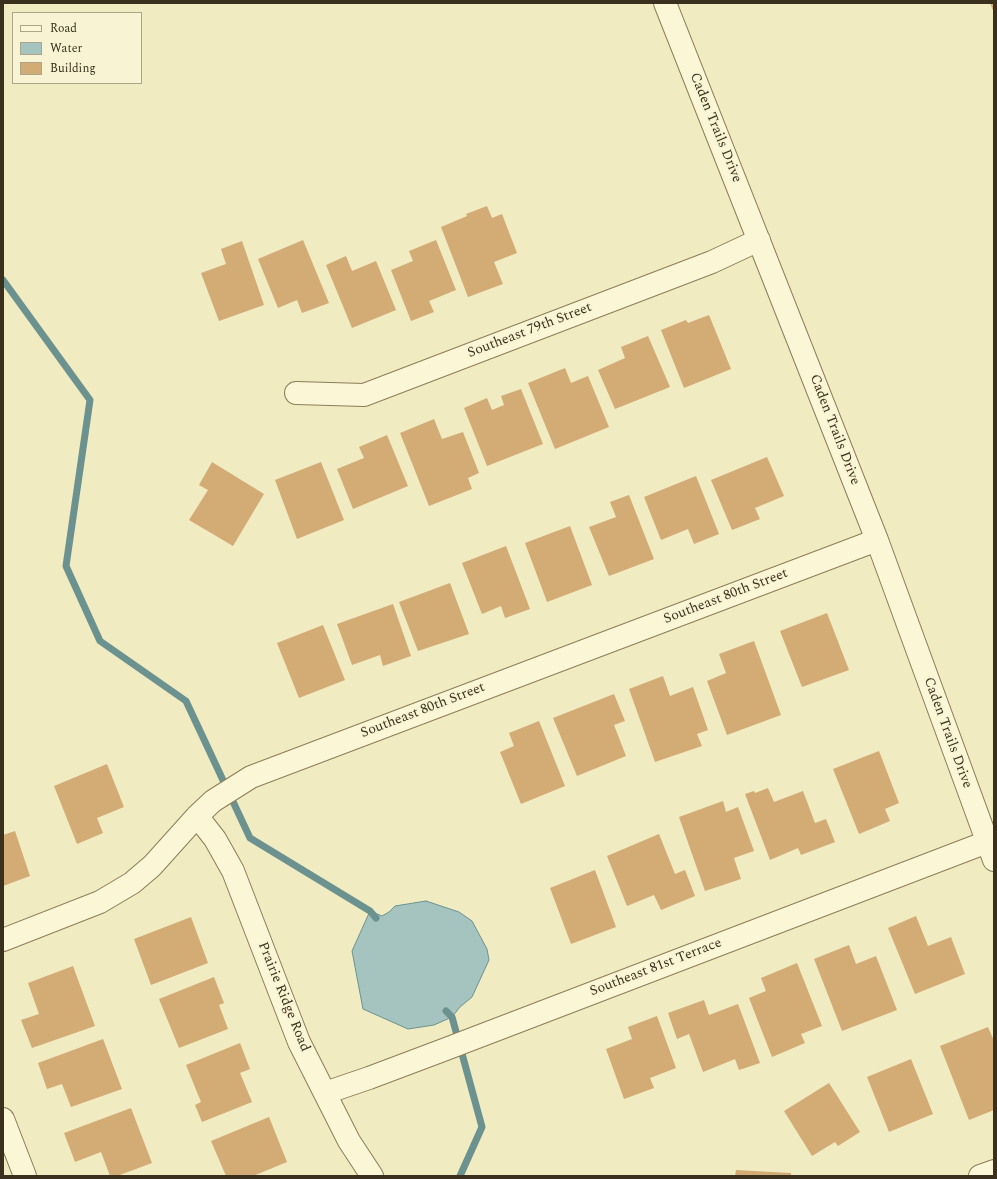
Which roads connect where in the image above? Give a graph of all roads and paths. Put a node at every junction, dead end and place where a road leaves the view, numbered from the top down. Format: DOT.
graph roads {
  1 [pos="665,3"];
  2 [pos="759,240"];
  3 [pos="296,393"];
  4 [pos="877,540"];
  5 [pos="197,816"];
  6 [pos="990,851"];
  7 [pos="3,940"];
  8 [pos="325,1093"];
  9 [pos="3,1119"];
  10 [pos="994,1171"];
  11 [pos="25,1176"];
  12 [pos="372,1176"];
  13 [pos="980,1176"];
  1 -- 2 [label="street, Caden Trails Drive"];
  2 -- 3 [label="street, Southeast 79th Street"];
  2 -- 4 [label="street, Caden Trails Drive"];
  4 -- 5 [label="street, Southeast 80th Street"];
  4 -- 6 [label="street, Caden Trails Drive"];
  5 -- 7 [label="street, Southeast 80th Street"];
  5 -- 8 [label="street, Prairie Ridge Road"];
  6 -- 8 [label="street, Southeast 81st Terrace"];
  8 -- 12 [label="street, Prairie Ridge Road"];
  9 -- 11 [label="street"];
  10 -- 13 [label="street"];
}
